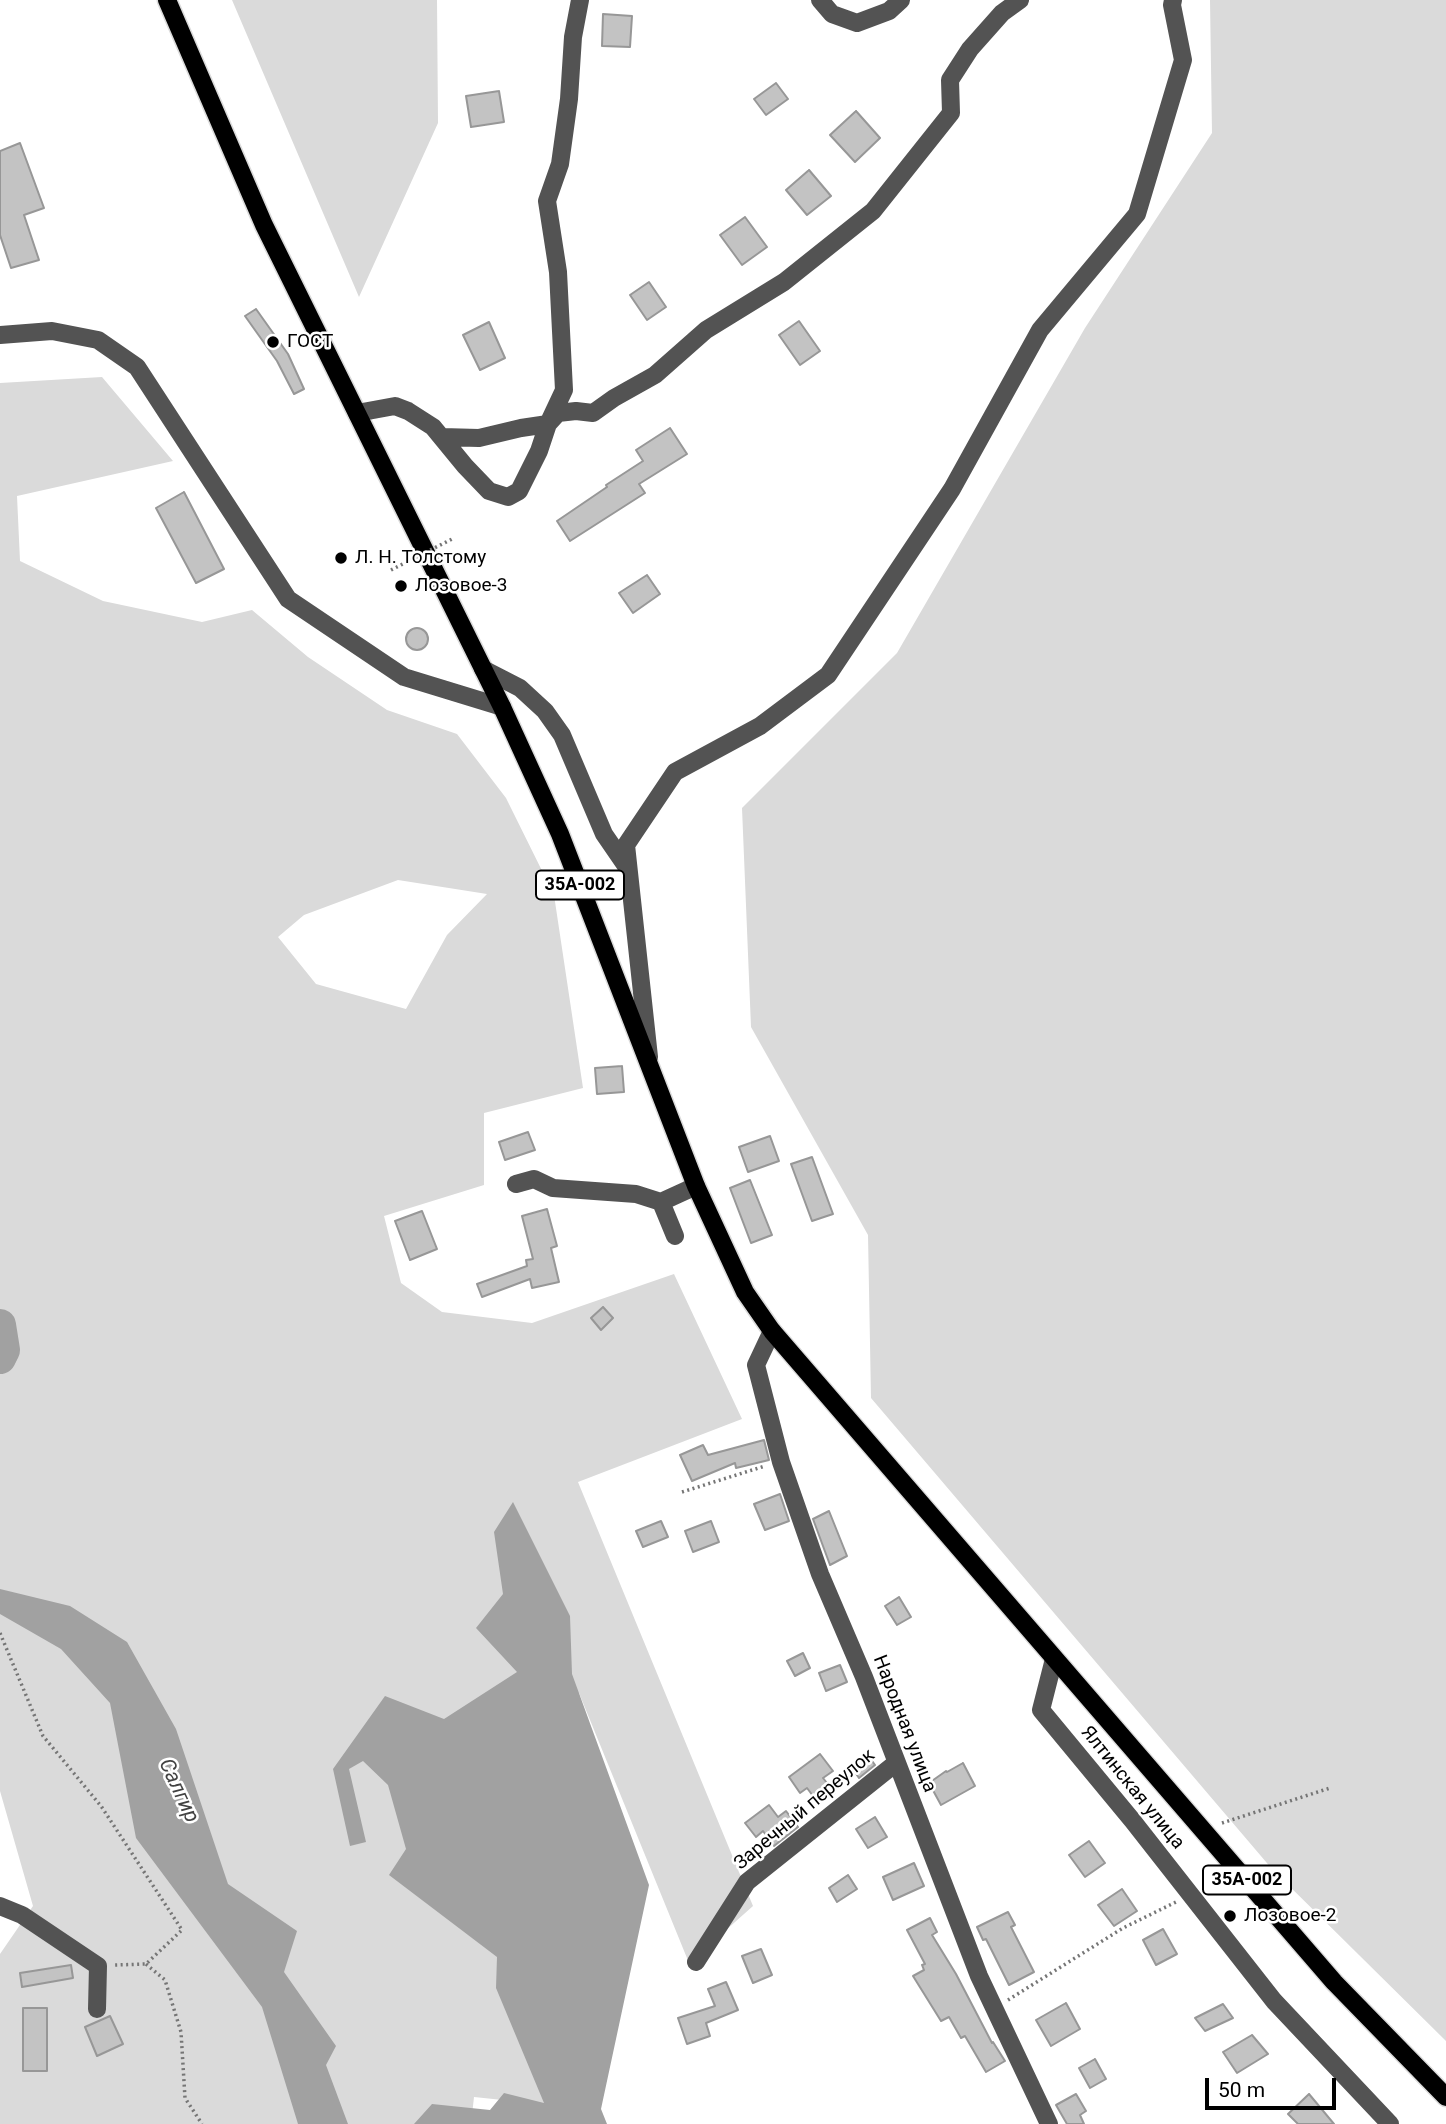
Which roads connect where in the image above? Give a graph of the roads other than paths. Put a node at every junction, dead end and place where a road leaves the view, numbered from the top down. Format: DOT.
graph roads {
  1 [pos="167,0"];
  2 [pos="580,0"];
  3 [pos="820,0"];
  4 [pos="901,0"];
  5 [pos="1020,0"];
  6 [pos="1173,0"];
  7 [pos="0,335"];
  8 [pos="357,414"];
  9 [pos="548,424"];
  10 [pos="442,437"];
  11 [pos="483,669"];
  12 [pos="502,707"];
  13 [pos="628,869"];
  14 [pos="650,1067"];
  15 [pos="516,1184"];
  16 [pos="696,1186"];
  17 [pos="661,1202"];
  18 [pos="675,1236"];
  19 [pos="772,1331"];
  20 [pos="1054,1659"];
  21 [pos="896,1763"];
  22 [pos="0,1906"];
  23 [pos="696,1962"];
  24 [pos="97,2009"];
  25 [pos="1446,2097"];
  26 [pos="1049,2124"];
  27 [pos="1390,2124"];
  1 -- 8 [label="main road, 35А-002"];
  2 -- 9 [label="street"];
  3 -- 4 [label="street"];
  5 -- 9 [label="street"];
  6 -- 13 [label="street"];
  7 -- 12 [label="street"];
  8 -- 10 [label="street"];
  8 -- 11 [label="main road, 35А-002"];
  9 -- 10 [label="street"];
  9 -- 10 [label="street"];
  11 -- 12 [label="main road, 35А-002"];
  11 -- 13 [label="street"];
  12 -- 14 [label="main road, 35А-002"];
  13 -- 14 [label="street"];
  14 -- 16 [label="main road, 35А-002"];
  15 -- 17 [label="street"];
  16 -- 17 [label="street"];
  16 -- 19 [label="main road, 35А-002"];
  17 -- 18 [label="street"];
  19 -- 20 [label="main road, 35А-002"];
  19 -- 21 [label="street, Народная улица"];
  20 -- 25 [label="main road, 35А-002"];
  20 -- 27 [label="street, Ялтинская улица"];
  21 -- 23 [label="street, Заречный переулок"];
  21 -- 26 [label="street, Народная улица"];
  22 -- 24 [label="street"];
}
